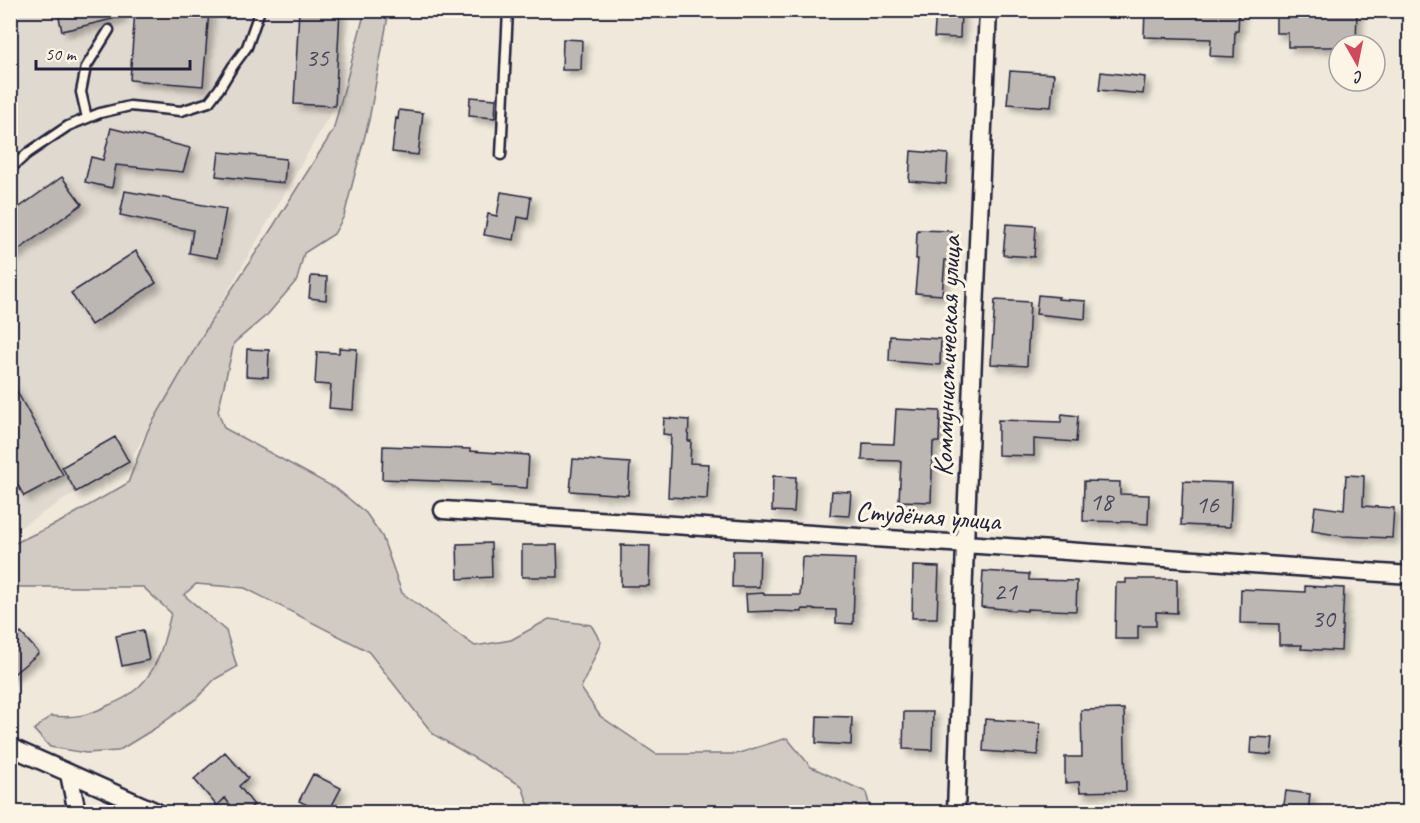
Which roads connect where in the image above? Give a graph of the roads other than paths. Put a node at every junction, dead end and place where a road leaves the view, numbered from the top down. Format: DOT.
graph roads {
  1 [pos="260,10"];
  2 [pos="508,10"];
  3 [pos="988,10"];
  4 [pos="110,30"];
  5 [pos="87,118"];
  6 [pos="501,155"];
  7 [pos="10,169"];
  8 [pos="443,510"];
  9 [pos="965,544"];
  10 [pos="1410,575"];
  11 [pos="10,747"];
  12 [pos="69,774"];
  13 [pos="77,813"];
  14 [pos="157,813"];
  15 [pos="956,813"];
  1 -- 5 [label="lane"];
  2 -- 6 [label="lane"];
  3 -- 9 [label="street, Коммунистическая улица"];
  4 -- 5 [label="lane"];
  5 -- 7 [label="lane"];
  8 -- 9 [label="street, Студёная улица"];
  9 -- 10 [label="street, Студёная улица"];
  9 -- 15 [label="street, Коммунистическая улица"];
  11 -- 12 [label="street"];
  12 -- 13 [label="street"];
  12 -- 14 [label="street"];
}
